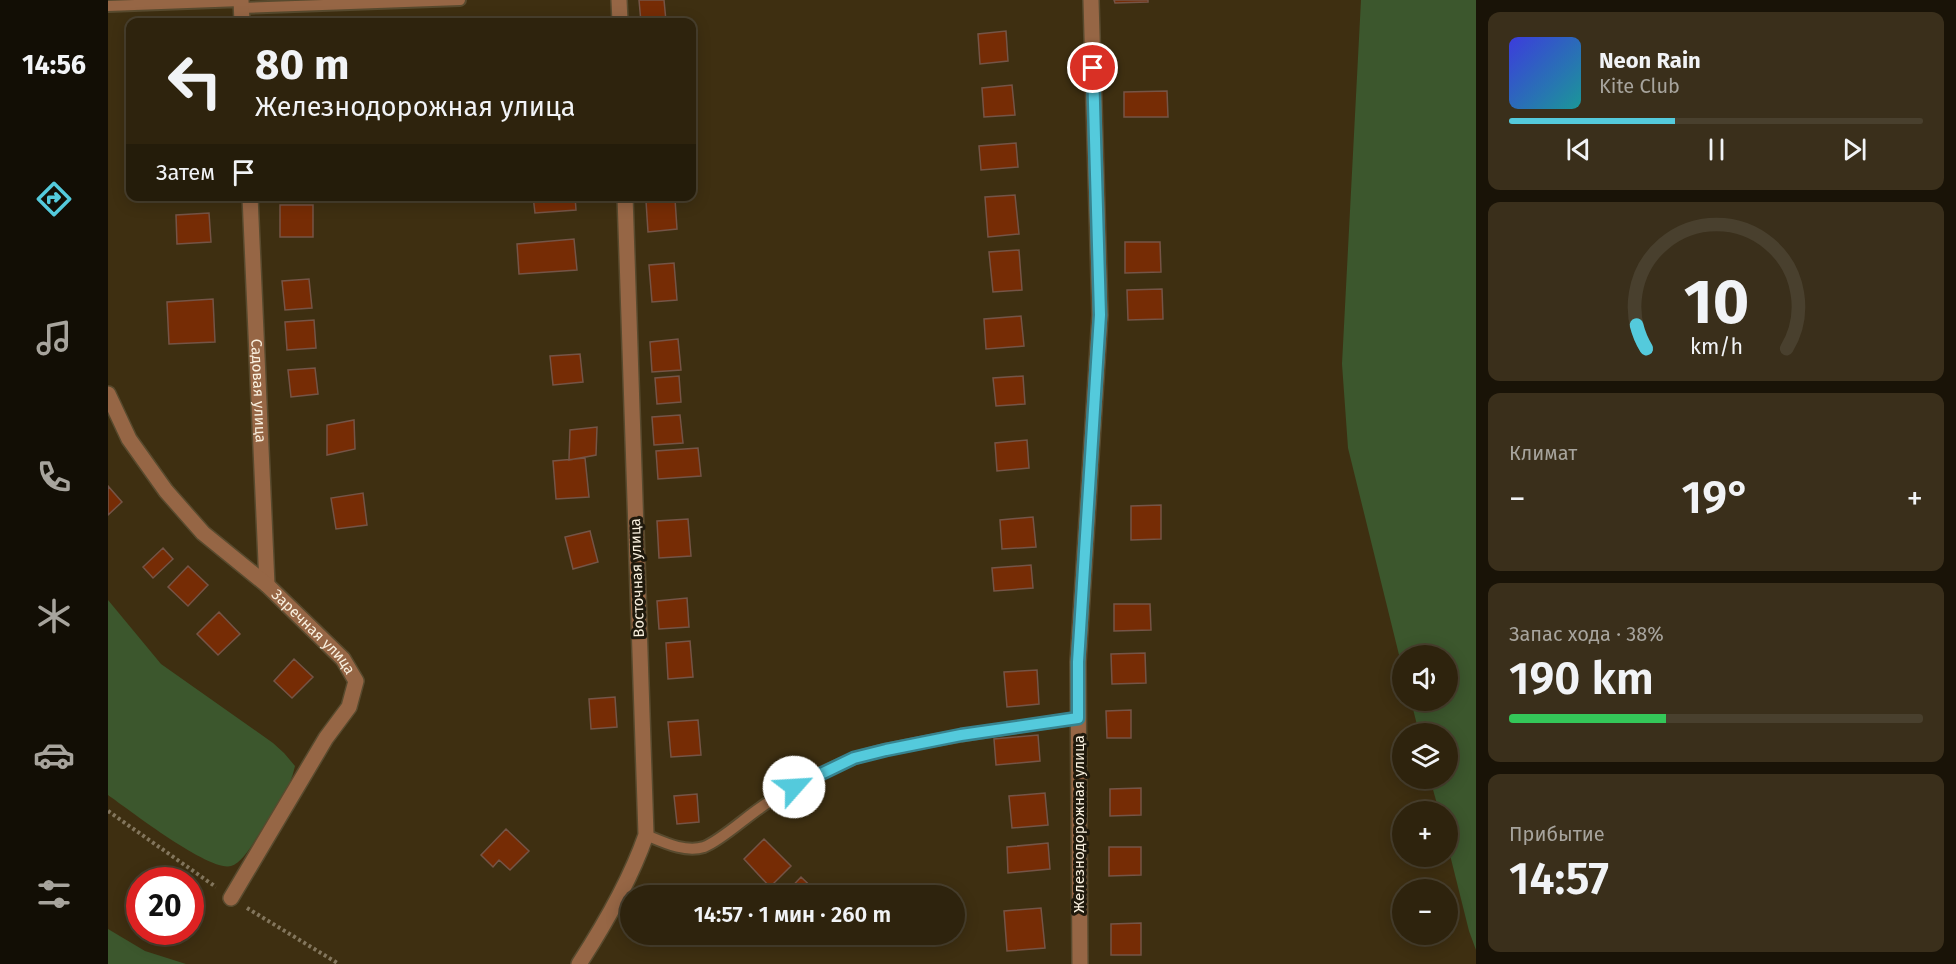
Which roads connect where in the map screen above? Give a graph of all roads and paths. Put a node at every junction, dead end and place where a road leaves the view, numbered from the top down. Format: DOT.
graph roads {
  1 [pos="460,0"];
  2 [pos="619,0"];
  3 [pos="1091,0"];
  4 [pos="108,6"];
  5 [pos="241,8"];
  6 [pos="620,18"];
  7 [pos="250,201"];
  8 [pos="625,201"];
  9 [pos="108,393"];
  10 [pos="267,585"];
  11 [pos="1078,718"];
  12 [pos="646,835"];
  13 [pos="231,897"];
  14 [pos="579,964"];
  15 [pos="1080,964"];
  1 -- 5 [label="lane"];
  2 -- 6 [label="street"];
  3 -- 11 [label="street, Железнодорожная улица"];
  4 -- 5 [label="lane"];
  7 -- 10 [label="street, Садовая улица"];
  8 -- 12 [label="street, Восточная улица"];
  9 -- 10 [label="street, Заречная улица"];
  10 -- 13 [label="street, Заречная улица"];
  11 -- 12 [label="lane"];
  11 -- 15 [label="street, Железнодорожная улица"];
  12 -- 14 [label="street, Восточная улица"];
}
